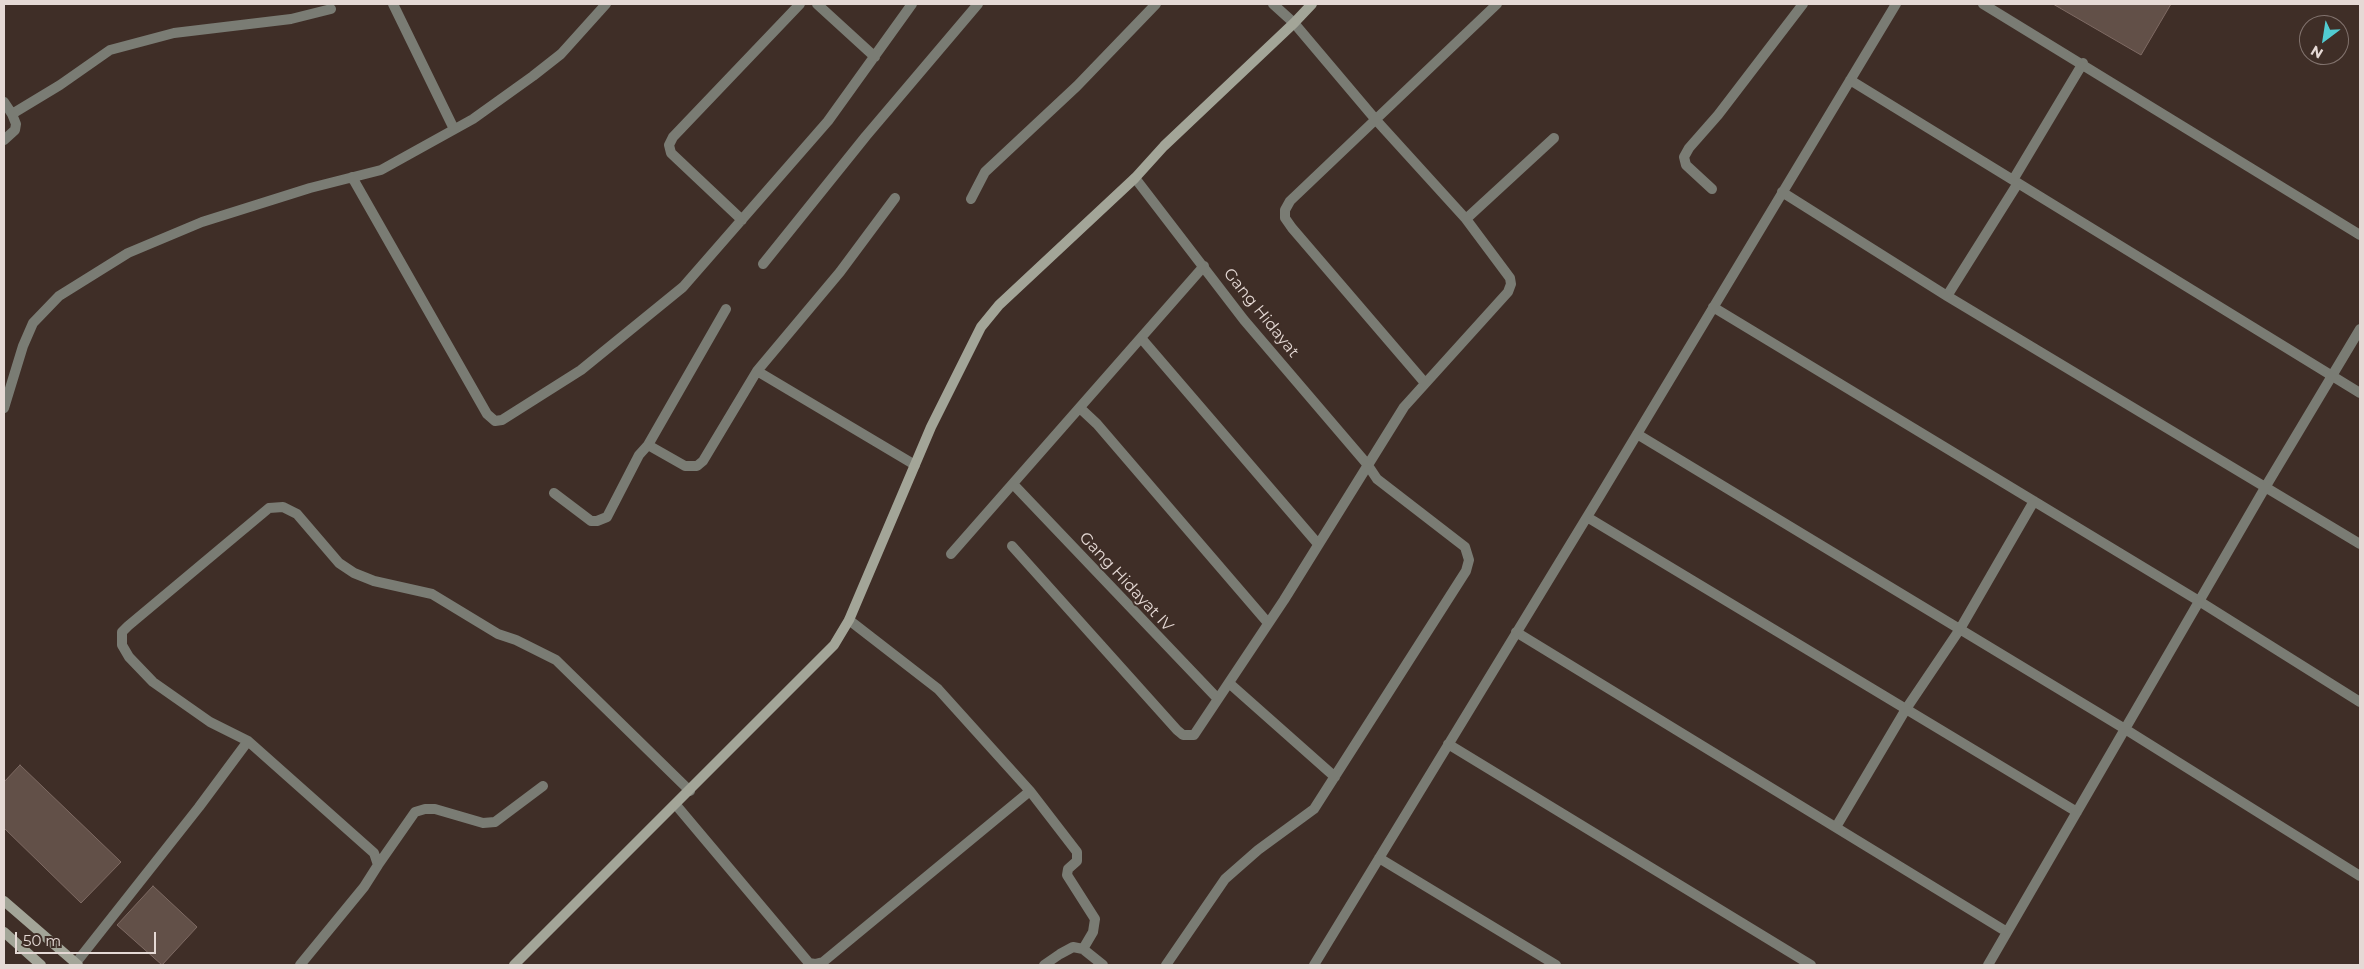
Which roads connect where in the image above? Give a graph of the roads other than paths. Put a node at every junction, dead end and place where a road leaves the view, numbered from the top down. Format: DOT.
graph roads {
  1 [pos="393,4"];
  2 [pos="606,4"];
  3 [pos="800,4"];
  4 [pos="817,4"];
  5 [pos="912,4"];
  6 [pos="978,4"];
  7 [pos="1156,4"];
  8 [pos="1272,4"];
  9 [pos="1312,4"];
  10 [pos="1497,4"];
  11 [pos="1803,4"];
  12 [pos="1896,4"];
  13 [pos="1984,4"];
  14 [pos="331,9"];
  15 [pos="1294,23"];
  16 [pos="875,57"];
  17 [pos="2083,63"];
  18 [pos="1850,80"];
  19 [pos="4,102"];
  20 [pos="12,114"];
  21 [pos="1376,120"];
  22 [pos="454,129"];
  23 [pos="1554,138"];
  24 [pos="4,140"];
  25 [pos="352,177"];
  26 [pos="1135,178"];
  27 [pos="2015,182"];
  28 [pos="1712,189"];
  29 [pos="1782,192"];
  30 [pos="895,198"];
  31 [pos="971,199"];
  32 [pos="1466,219"];
  33 [pos="742,220"];
  34 [pos="2360,235"];
  35 [pos="764,264"];
  36 [pos="1204,266"];
  37 [pos="1947,296"];
  38 [pos="1713,307"];
  39 [pos="726,310"];
  40 [pos="2360,329"];
  41 [pos="1141,338"];
  42 [pos="757,371"];
  43 [pos="2332,376"];
  44 [pos="1425,383"];
  45 [pos="2360,394"];
  46 [pos="4,408"];
  47 [pos="1081,409"];
  48 [pos="1637,434"];
  49 [pos="648,445"];
  50 [pos="1367,464"];
  51 [pos="915,465"];
  52 [pos="1014,484"];
  53 [pos="2266,486"];
  54 [pos="554,492"];
  55 [pos="2034,501"];
  56 [pos="1587,517"];
  57 [pos="1318,544"];
  58 [pos="2360,544"];
  59 [pos="1012,546"];
  60 [pos="951,554"];
  61 [pos="2199,601"];
  62 [pos="849,620"];
  63 [pos="1268,624"];
  64 [pos="1960,629"];
  65 [pos="1516,632"];
  66 [pos="1229,683"];
  67 [pos="1218,700"];
  68 [pos="2360,702"];
  69 [pos="1906,709"];
  70 [pos="2125,729"];
  71 [pos="248,741"];
  72 [pos="1448,744"];
  73 [pos="1335,777"];
  74 [pos="542,786"];
  75 [pos="690,791"];
  76 [pos="1030,791"];
  77 [pos="676,805"];
  78 [pos="2077,812"];
  79 [pos="1836,827"];
  80 [pos="1379,858"];
  81 [pos="378,865"];
  82 [pos="2360,876"];
  83 [pos="4,901"];
  84 [pos="4,932"];
  85 [pos="2007,932"];
  86 [pos="1083,948"];
  87 [pos="77,964"];
  88 [pos="41,965"];
  89 [pos="300,965"];
  90 [pos="514,965"];
  91 [pos="1044,965"];
  92 [pos="1103,965"];
  93 [pos="1166,965"];
  94 [pos="1314,965"];
  95 [pos="1556,965"];
  96 [pos="1811,965"];
  97 [pos="1988,965"];
  1 -- 22 [label="street"];
  2 -- 22 [label="street"];
  3 -- 33 [label="street"];
  4 -- 16 [label="street"];
  5 -- 16 [label="street"];
  6 -- 35 [label="street"];
  7 -- 31 [label="street"];
  8 -- 15 [label="street"];
  9 -- 15 [label="street"];
  10 -- 21 [label="street"];
  11 -- 28 [label="street"];
  12 -- 18 [label="street"];
  13 -- 17 [label="street"];
  14 -- 20 [label="street"];
  15 -- 21 [label="street"];
  15 -- 26 [label="street"];
  16 -- 33 [label="street"];
  17 -- 27 [label="street"];
  17 -- 34 [label="street"];
  18 -- 27 [label="street"];
  18 -- 29 [label="street"];
  19 -- 20 [label="street"];
  20 -- 24 [label="street"];
  21 -- 32 [label="street"];
  21 -- 44 [label="street"];
  22 -- 25 [label="street"];
  23 -- 32 [label="street"];
  25 -- 33 [label="street"];
  25 -- 46 [label="street"];
  26 -- 36 [label="street, Gang Hidayat"];
  26 -- 51 [label="street"];
  27 -- 37 [label="street"];
  27 -- 43 [label="street"];
  29 -- 37 [label="street"];
  29 -- 38 [label="street"];
  30 -- 42 [label="street"];
  32 -- 44 [label="street"];
  36 -- 41 [label="street"];
  36 -- 50 [label="street, Gang Hidayat"];
  37 -- 53 [label="street"];
  38 -- 48 [label="street"];
  38 -- 55 [label="street"];
  39 -- 49 [label="street"];
  40 -- 43 [label="street"];
  41 -- 47 [label="street"];
  41 -- 57 [label="street"];
  42 -- 49 [label="street"];
  42 -- 51 [label="street"];
  43 -- 45 [label="street"];
  43 -- 53 [label="street"];
  44 -- 50 [label="street"];
  47 -- 52 [label="street"];
  47 -- 63 [label="street"];
  48 -- 56 [label="street"];
  48 -- 64 [label="street"];
  49 -- 54 [label="street"];
  50 -- 57 [label="street"];
  50 -- 73 [label="street, Gang Hidayat"];
  51 -- 62 [label="street"];
  52 -- 60 [label="street"];
  52 -- 67 [label="street, Gang Hidayat IV"];
  53 -- 58 [label="street"];
  53 -- 61 [label="street"];
  55 -- 61 [label="street"];
  55 -- 64 [label="street"];
  56 -- 65 [label="street"];
  56 -- 69 [label="street"];
  57 -- 63 [label="street"];
  59 -- 67 [label="street"];
  61 -- 68 [label="street"];
  61 -- 70 [label="street"];
  62 -- 75 [label="street"];
  62 -- 76 [label="street"];
  63 -- 66 [label="street"];
  64 -- 69 [label="street"];
  64 -- 70 [label="street"];
  65 -- 72 [label="street"];
  65 -- 79 [label="street"];
  66 -- 67 [label="street"];
  66 -- 73 [label="street"];
  69 -- 78 [label="street"];
  69 -- 79 [label="street"];
  70 -- 78 [label="street"];
  70 -- 82 [label="street"];
  71 -- 75 [label="street"];
  71 -- 81 [label="street"];
  71 -- 87 [label="street"];
  72 -- 80 [label="street"];
  72 -- 96 [label="street"];
  73 -- 93 [label="street"];
  74 -- 81 [label="street"];
  75 -- 77 [label="street"];
  76 -- 77 [label="street"];
  76 -- 86 [label="street"];
  77 -- 90 [label="street"];
  78 -- 85 [label="street"];
  79 -- 85 [label="street"];
  80 -- 94 [label="street"];
  80 -- 95 [label="street"];
  81 -- 89 [label="street"];
  83 -- 87 [label="street"];
  84 -- 88 [label="street"];
  85 -- 97 [label="street"];
  86 -- 91 [label="street"];
  86 -- 92 [label="street"];
}
